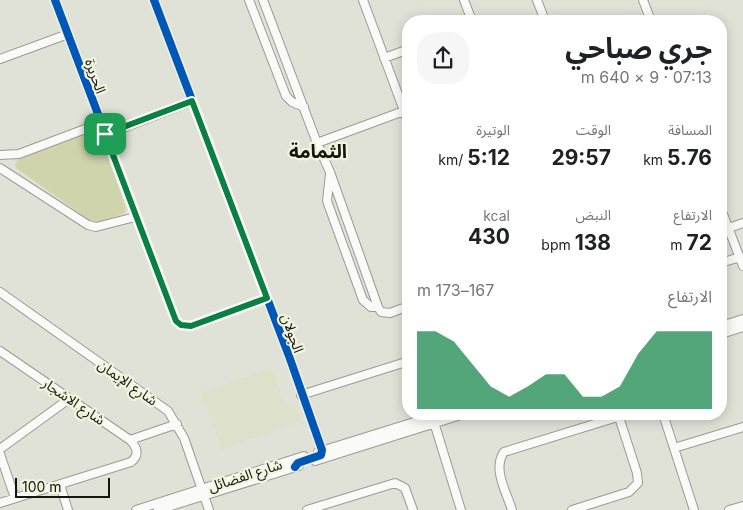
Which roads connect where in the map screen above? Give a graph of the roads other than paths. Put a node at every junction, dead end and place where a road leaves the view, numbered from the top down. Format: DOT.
graph roads {
  1 [pos="55,0"];
  2 [pos="155,0"];
  3 [pos="249,0"];
  4 [pos="263,0"];
  5 [pos="363,0"];
  6 [pos="464,0"];
  7 [pos="539,0"];
  8 [pos="643,0"];
  9 [pos="470,15"];
  10 [pos="543,15"];
  11 [pos="649,15"];
  12 [pos="68,34"];
  13 [pos="402,52"];
  14 [pos="384,58"];
  15 [pos="0,59"];
  16 [pos="192,101"];
  17 [pos="402,106"];
  18 [pos="304,107"];
  19 [pos="402,112"];
  20 [pos="101,124"];
  21 [pos="105,134"];
  22 [pos="317,143"];
  23 [pos="0,155"];
  24 [pos="0,168"];
  25 [pos="330,172"];
  26 [pos="135,217"];
  27 [pos="727,223"];
  28 [pos="743,223"];
  29 [pos="729,228"];
  30 [pos="740,257"];
  31 [pos="727,261"];
  32 [pos="743,266"];
  33 [pos="0,292"];
  34 [pos="267,298"];
  35 [pos="378,307"];
  36 [pos="402,308"];
  37 [pos="743,319"];
  38 [pos="727,324"];
  39 [pos="743,327"];
  40 [pos="727,332"];
  41 [pos="0,351"];
  42 [pos="402,363"];
  43 [pos="301,395"];
  44 [pos="69,398"];
  45 [pos="428,420"];
  46 [pos="429,420"];
  47 [pos="436,420"];
  48 [pos="606,420"];
  49 [pos="620,420"];
  50 [pos="665,420"];
  51 [pos="177,424"];
  52 [pos="743,427"];
  53 [pos="130,440"];
  54 [pos="674,448"];
  55 [pos="0,449"];
  56 [pos="322,450"];
  57 [pos="0,454"];
  58 [pos="295,468"];
  59 [pos="60,485"];
  60 [pos="203,492"];
  61 [pos="15,498"];
  62 [pos="0,503"];
  63 [pos="743,506"];
  64 [pos="325,507"];
  65 [pos="68,510"];
  66 [pos="136,510"];
  67 [pos="160,510"];
  68 [pos="209,510"];
  69 [pos="307,510"];
  70 [pos="413,510"];
  71 [pos="461,510"];
  72 [pos="512,510"];
  73 [pos="572,510"];
  74 [pos="694,510"];
  75 [pos="729,510"];
  1 -- 12 [label="street, الحريرة"];
  2 -- 16 [label="street, الجولان"];
  3 -- 18 [label="street"];
  4 -- 18 [label="street"];
  5 -- 14 [label="street"];
  6 -- 9 [label="street"];
  7 -- 10 [label="street"];
  8 -- 11 [label="street"];
  12 -- 15 [label="street"];
  12 -- 20 [label="street, الحريرة"];
  13 -- 14 [label="street"];
  14 -- 17 [label="street"];
  16 -- 21 [label="street"];
  16 -- 34 [label="street, الجولان"];
  18 -- 22 [label="street"];
  19 -- 22 [label="street"];
  20 -- 21 [label="street, الحريرة"];
  20 -- 23 [label="street"];
  21 -- 26 [label="street, الحريرة"];
  22 -- 25 [label="street"];
  24 -- 26 [label="street"];
  25 -- 35 [label="street"];
  25 -- 35 [label="street"];
  26 -- 34 [label="street, الحريرة"];
  27 -- 29 [label="street"];
  28 -- 29 [label="street"];
  29 -- 30 [label="street"];
  30 -- 31 [label="street"];
  30 -- 32 [label="street"];
  33 -- 51 [label="street, شارع الإيمان"];
  34 -- 43 [label="street, الجولان"];
  35 -- 36 [label="street"];
  37 -- 38 [label="street"];
  39 -- 40 [label="street"];
  41 -- 44 [label="street, شارع الاشجار"];
  42 -- 43 [label="street"];
  43 -- 56 [label="street, الجولان"];
  44 -- 53 [label="street, شارع الاشجار"];
  44 -- 55 [label="street"];
  45 -- 56 [label="street, شارع الفضائل"];
  46 -- 58 [label="street"];
  47 -- 71 [label="street"];
  48 -- 72 [label="street"];
  49 -- 73 [label="street"];
  50 -- 54 [label="street"];
  51 -- 53 [label="street"];
  51 -- 60 [label="street, شارع الإيمان"];
  52 -- 54 [label="street"];
  53 -- 59 [label="street"];
  54 -- 74 [label="street"];
  56 -- 58 [label="street"];
  56 -- 60 [label="street, شارع الفضائل"];
  57 -- 61 [label="street"];
  58 -- 60 [label="street"];
  59 -- 61 [label="street"];
  59 -- 65 [label="street"];
  60 -- 66 [label="street, شارع الفضائل"];
  60 -- 67 [label="street"];
  60 -- 68 [label="street, شارع الإيمان"];
  61 -- 62 [label="street"];
  63 -- 75 [label="street"];
  64 -- 69 [label="street"];
  64 -- 70 [label="street"];
}
